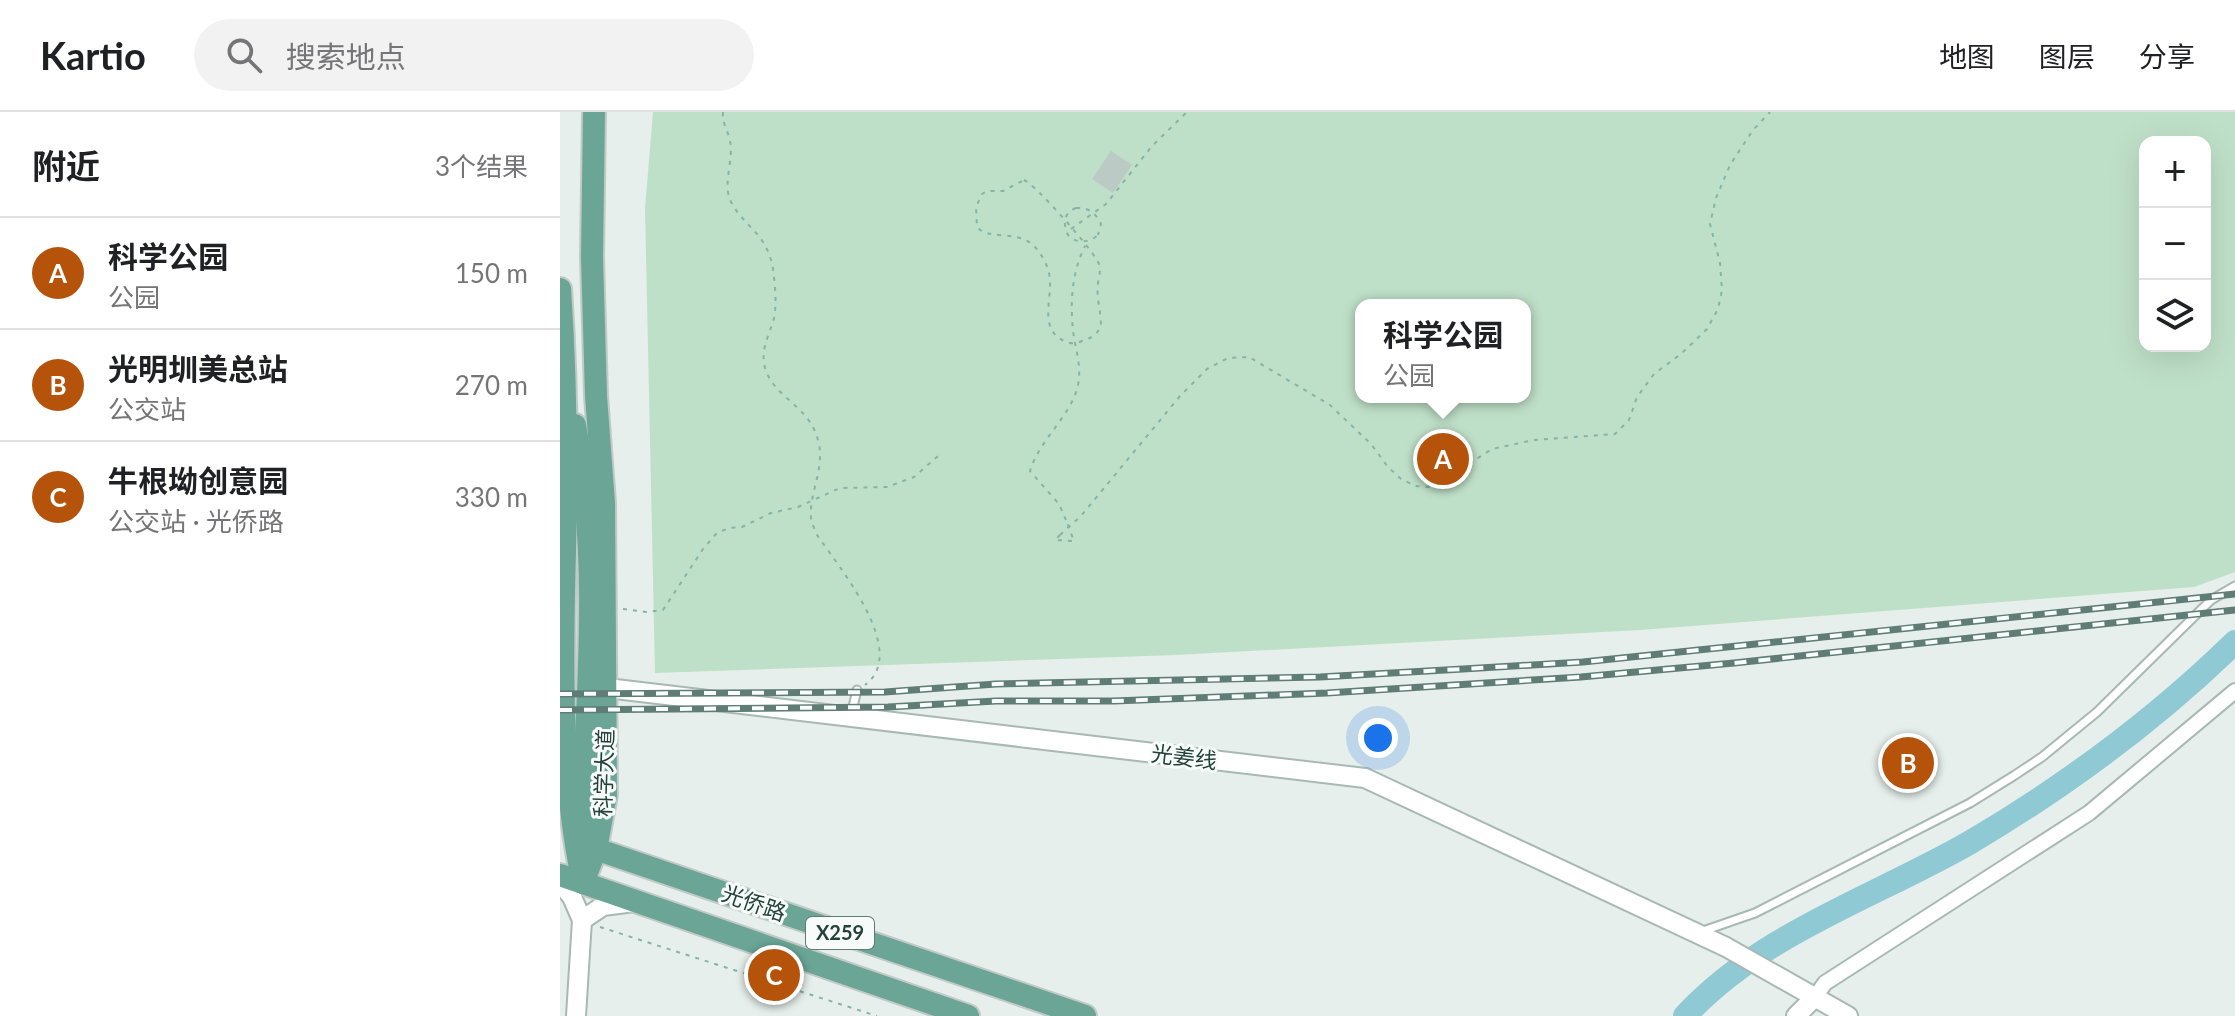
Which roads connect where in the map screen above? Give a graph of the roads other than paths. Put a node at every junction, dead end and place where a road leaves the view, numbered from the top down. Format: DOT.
graph roads {
  1 [pos="594,112"];
  2 [pos="560,289"];
  3 [pos="2235,586"];
  4 [pos="607,688"];
  5 [pos="857,690"];
  6 [pos="2235,691"];
  7 [pos="850,717"];
  8 [pos="577,843"];
  9 [pos="560,875"];
  10 [pos="560,882"];
  11 [pos="583,883"];
  12 [pos="638,902"];
  13 [pos="582,920"];
  14 [pos="1697,933"];
  15 [pos="1815,997"];
  16 [pos="575,1012"];
  17 [pos="968,1016"];
  18 [pos="1085,1016"];
  19 [pos="1796,1016"];
  20 [pos="1810,1016"];
  21 [pos="1848,1016"];
  1 -- 4 [label="main road, 科学大道"];
  2 -- 8 [label="main road, 科学大道"];
  3 -- 14 [label="lane"];
  4 -- 7 [label="street, 光姜线"];
  4 -- 8 [label="main road, 科学大道"];
  5 -- 7 [label="lane"];
  6 -- 15 [label="street"];
  7 -- 14 [label="street, 光姜线"];
  8 -- 11 [label="main road, 科学大道"];
  8 -- 18 [label="main road, 光侨路 / X259"];
  9 -- 11 [label="main road, 光侨路 / X259"];
  10 -- 13 [label="street"];
  11 -- 12 [label="main road, 光侨路 / X259"];
  12 -- 13 [label="street"];
  12 -- 17 [label="main road, 光侨路 / X259"];
  13 -- 16 [label="street"];
  14 -- 15 [label="street, 光姜线"];
  15 -- 19 [label="street"];
  15 -- 20 [label="street"];
  15 -- 21 [label="street"];
}
